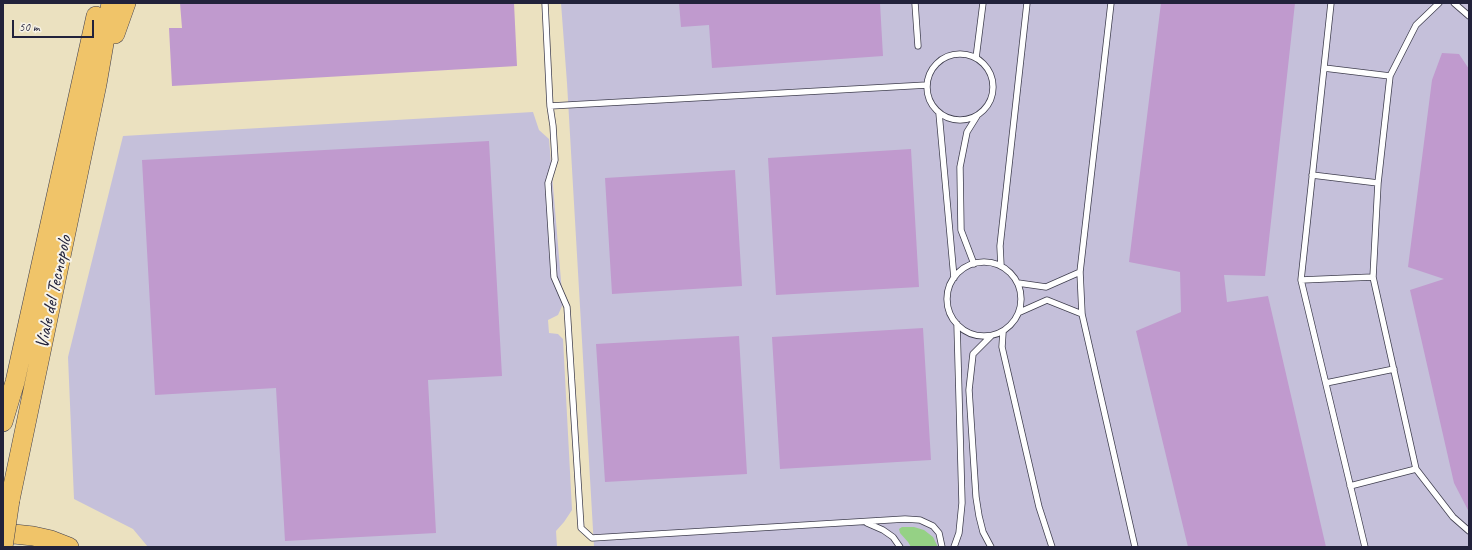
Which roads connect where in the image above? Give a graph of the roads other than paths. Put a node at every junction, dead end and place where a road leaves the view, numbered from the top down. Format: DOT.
graph roads {
  1 [pos="99,3"];
  2 [pos="111,3"];
  3 [pos="126,3"];
  4 [pos="545,3"];
  5 [pos="915,3"];
  6 [pos="983,3"];
  7 [pos="1027,3"];
  8 [pos="1111,3"];
  9 [pos="1331,3"];
  10 [pos="1439,3"];
  11 [pos="1454,3"];
  12 [pos="1469,16"];
  13 [pos="918,46"];
  14 [pos="976,58"];
  15 [pos="1324,68"];
  16 [pos="1390,76"];
  17 [pos="97,84"];
  18 [pos="927,85"];
  19 [pos="550,106"];
  20 [pos="939,114"];
  21 [pos="977,116"];
  22 [pos="1312,175"];
  23 [pos="1378,183"];
  24 [pos="974,264"];
  25 [pos="1001,266"];
  26 [pos="1080,272"];
  27 [pos="1373,277"];
  28 [pos="954,278"];
  29 [pos="1301,280"];
  30 [pos="1018,283"];
  31 [pos="1020,312"];
  32 [pos="1082,314"];
  33 [pos="956,324"];
  34 [pos="1003,332"];
  35 [pos="991,336"];
  36 [pos="1394,369"];
  37 [pos="1326,383"];
  38 [pos="3,422"];
  39 [pos="1416,469"];
  40 [pos="1350,486"];
  41 [pos="862,522"];
  42 [pos="1469,531"];
  43 [pos="3,535"];
  44 [pos="3,547"];
  45 [pos="69,547"];
  46 [pos="900,547"];
  47 [pos="942,547"];
  48 [pos="954,547"];
  49 [pos="991,547"];
  50 [pos="1052,547"];
  51 [pos="1135,547"];
  52 [pos="1365,547"];
  1 -- 38 [label="highway, Viale del Tecnopolo"];
  2 -- 17 [label="highway"];
  3 -- 17 [label="highway"];
  4 -- 19 [label="lane"];
  5 -- 13 [label="lane"];
  6 -- 14 [label="lane"];
  7 -- 25 [label="lane"];
  8 -- 26 [label="lane"];
  9 -- 15 [label="lane"];
  10 -- 16 [label="lane"];
  11 -- 12 [label="lane"];
  14 -- 18 [label="lane"];
  14 -- 21 [label="lane"];
  15 -- 16 [label="lane"];
  15 -- 22 [label="lane"];
  16 -- 23 [label="lane"];
  17 -- 44 [label="highway, Viale del Tecnopolo, bridge"];
  18 -- 19 [label="lane"];
  18 -- 20 [label="lane"];
  19 -- 41 [label="lane"];
  20 -- 21 [label="lane"];
  20 -- 28 [label="lane"];
  21 -- 24 [label="lane"];
  22 -- 23 [label="lane"];
  22 -- 29 [label="lane"];
  23 -- 27 [label="lane"];
  24 -- 25 [label="lane"];
  24 -- 28 [label="lane"];
  25 -- 30 [label="lane"];
  26 -- 30 [label="lane"];
  26 -- 32 [label="lane"];
  27 -- 29 [label="lane"];
  27 -- 36 [label="lane"];
  28 -- 33 [label="lane"];
  29 -- 37 [label="lane"];
  30 -- 31 [label="lane"];
  31 -- 32 [label="lane"];
  31 -- 34 [label="lane"];
  32 -- 51 [label="lane"];
  33 -- 35 [label="lane"];
  33 -- 48 [label="lane"];
  34 -- 35 [label="lane"];
  34 -- 50 [label="lane"];
  35 -- 49 [label="lane"];
  36 -- 37 [label="lane"];
  36 -- 39 [label="lane"];
  37 -- 40 [label="lane"];
  39 -- 40 [label="lane"];
  39 -- 42 [label="lane"];
  40 -- 52 [label="lane"];
  41 -- 46 [label="lane"];
  41 -- 47 [label="lane"];
  43 -- 45 [label="highway"];
}
